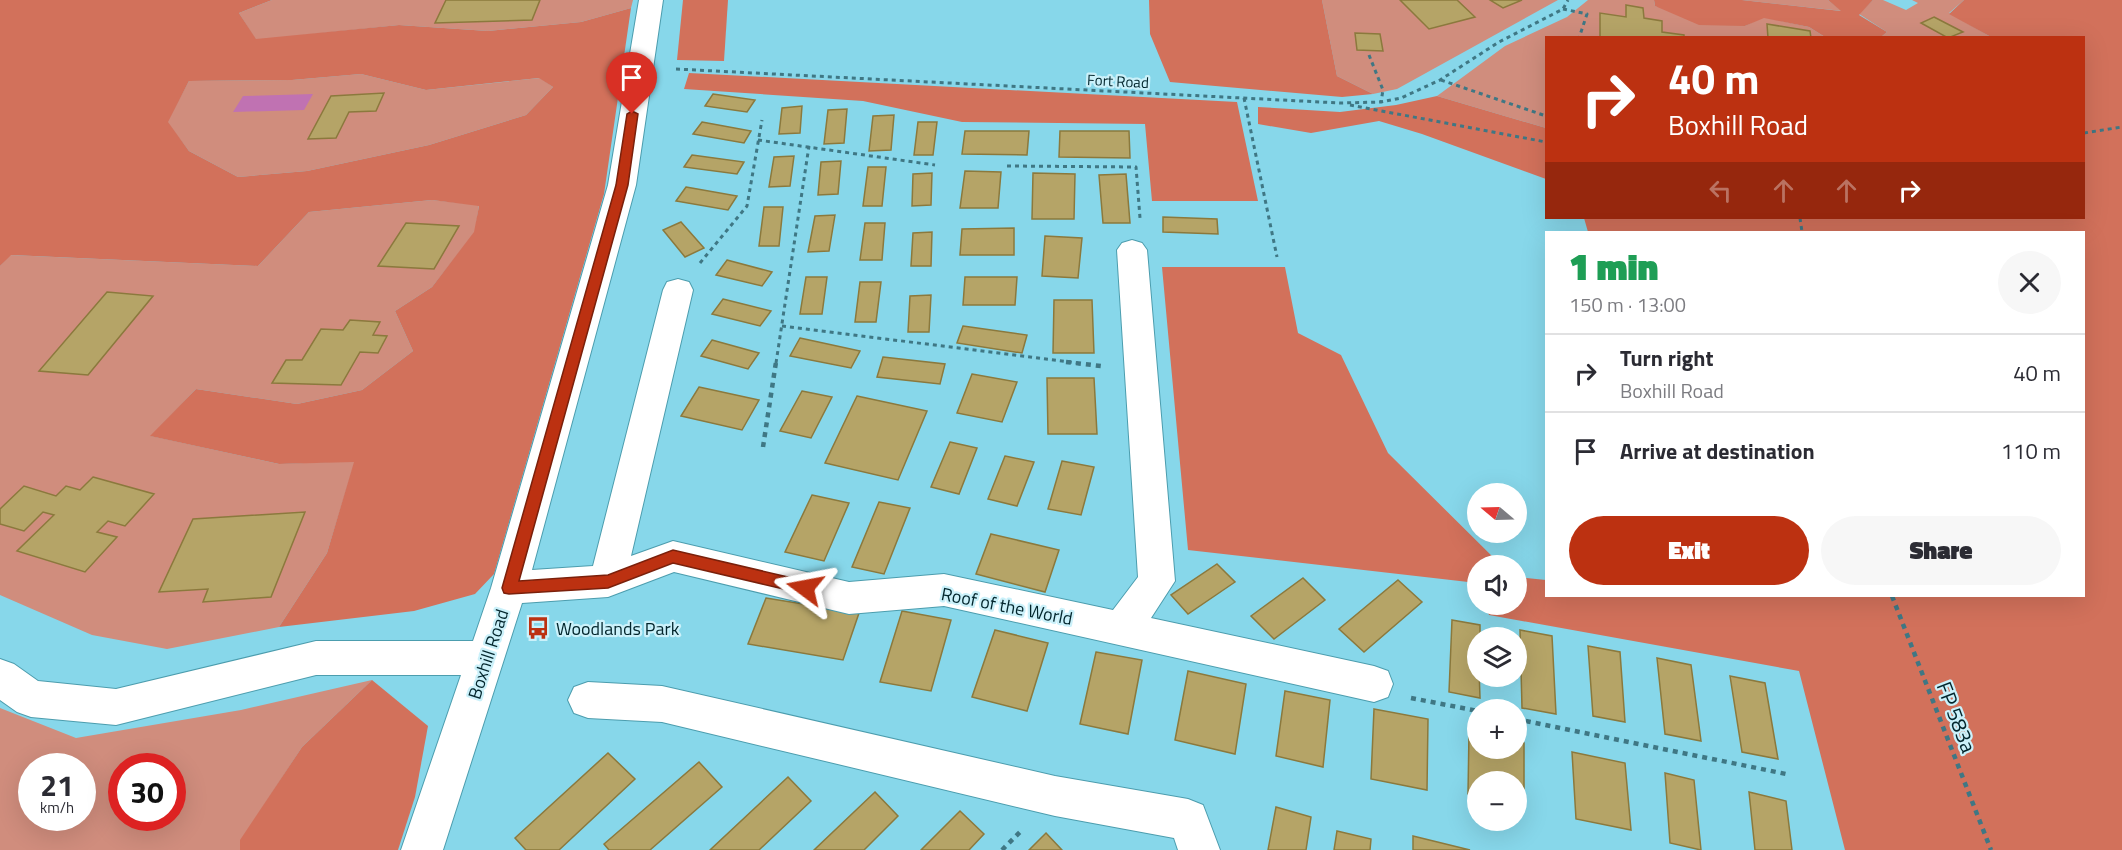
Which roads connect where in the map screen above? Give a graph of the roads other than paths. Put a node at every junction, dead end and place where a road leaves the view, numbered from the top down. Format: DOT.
graph roads {
  1 [pos="651,0"];
  2 [pos="1132,250"];
  3 [pos="678,290"];
  4 [pos="608,581"];
  5 [pos="509,588"];
  6 [pos="1121,629"];
  7 [pos="486,658"];
  8 [pos="0,677"];
  9 [pos="1374,684"];
  10 [pos="588,700"];
  11 [pos="422,850"];
  12 [pos="1198,850"];
  1 -- 5 [label="street, Boxhill Road"];
  2 -- 6 [label="street"];
  3 -- 4 [label="street"];
  4 -- 5 [label="street, Roof of the World"];
  4 -- 6 [label="street, Roof of the World"];
  5 -- 7 [label="street, Boxhill Road"];
  6 -- 9 [label="street, Roof of the World"];
  7 -- 8 [label="street"];
  7 -- 11 [label="street, Boxhill Road"];
  10 -- 12 [label="street"];
}
